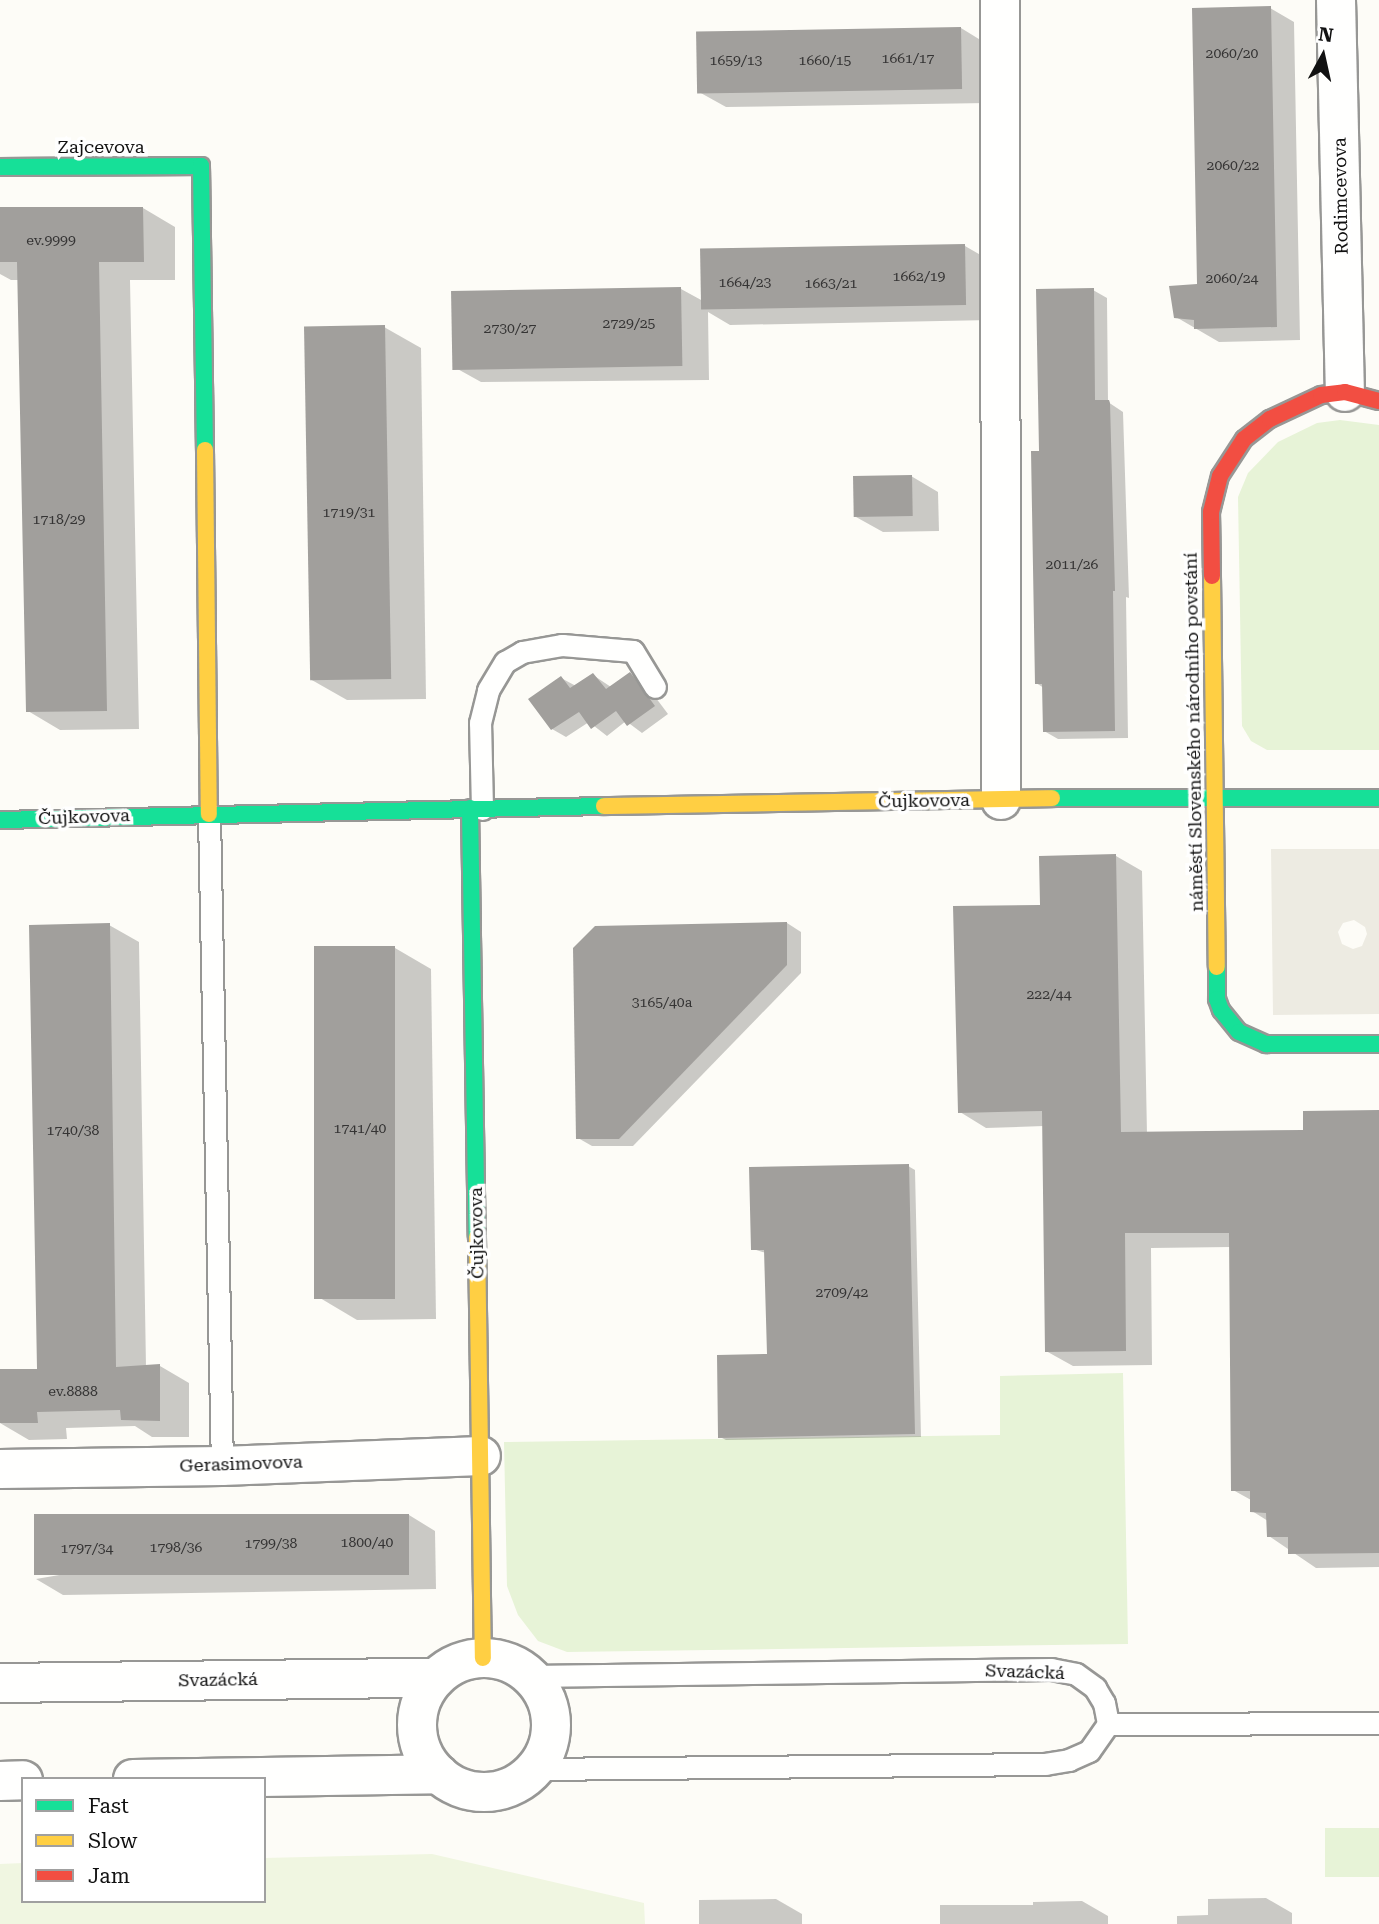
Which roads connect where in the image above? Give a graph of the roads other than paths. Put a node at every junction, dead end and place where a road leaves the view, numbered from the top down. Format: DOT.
graph roads {
  1 [pos="1000,0"];
  2 [pos="1335,0"];
  3 [pos="0,167"];
  4 [pos="1362,396"];
  5 [pos="655,687"];
  6 [pos="1213,798"];
  7 [pos="1379,798"];
  8 [pos="1002,800"];
  9 [pos="476,808"];
  10 [pos="209,814"];
  11 [pos="0,820"];
  12 [pos="1379,1044"];
  13 [pos="481,1456"];
  14 [pos="222,1466"];
  15 [pos="0,1469"];
  16 [pos="483,1658"];
  17 [pos="530,1676"];
  18 [pos="436,1678"];
  19 [pos="0,1682"];
  20 [pos="1379,1723"];
  21 [pos="1108,1724"];
  22 [pos="534,1769"];
  23 [pos="439,1774"];
  24 [pos="255,1777"];
  25 [pos="21,1780"];
  26 [pos="0,1781"];
  1 -- 8 [label="street"];
  2 -- 4 [label="street, Rodimcevova"];
  3 -- 10 [label="street, Zajcevova"];
  4 -- 6 [label="street, náměstí Slovenského národního povstání"];
  5 -- 9 [label="lane"];
  6 -- 7 [label="street, Čujkovova"];
  6 -- 8 [label="street, Čujkovova"];
  6 -- 12 [label="street, náměstí Slovenského národního povstání"];
  8 -- 9 [label="street, Čujkovova"];
  9 -- 10 [label="street, Čujkovova"];
  9 -- 13 [label="street, Čujkovova"];
  10 -- 11 [label="street, Čujkovova"];
  10 -- 14 [label="lane"];
  13 -- 14 [label="street, Gerasimovova"];
  13 -- 16 [label="street, Čujkovova"];
  14 -- 15 [label="street, Gerasimovova"];
  16 -- 17 [label="street"];
  16 -- 18 [label="street"];
  17 -- 21 [label="lane, Svazácká"];
  17 -- 22 [label="street"];
  18 -- 19 [label="street, Svazácká"];
  18 -- 23 [label="street"];
  20 -- 21 [label="lane"];
  21 -- 22 [label="lane"];
  22 -- 23 [label="street"];
  23 -- 24 [label="street"];
  25 -- 26 [label="street"];
}
